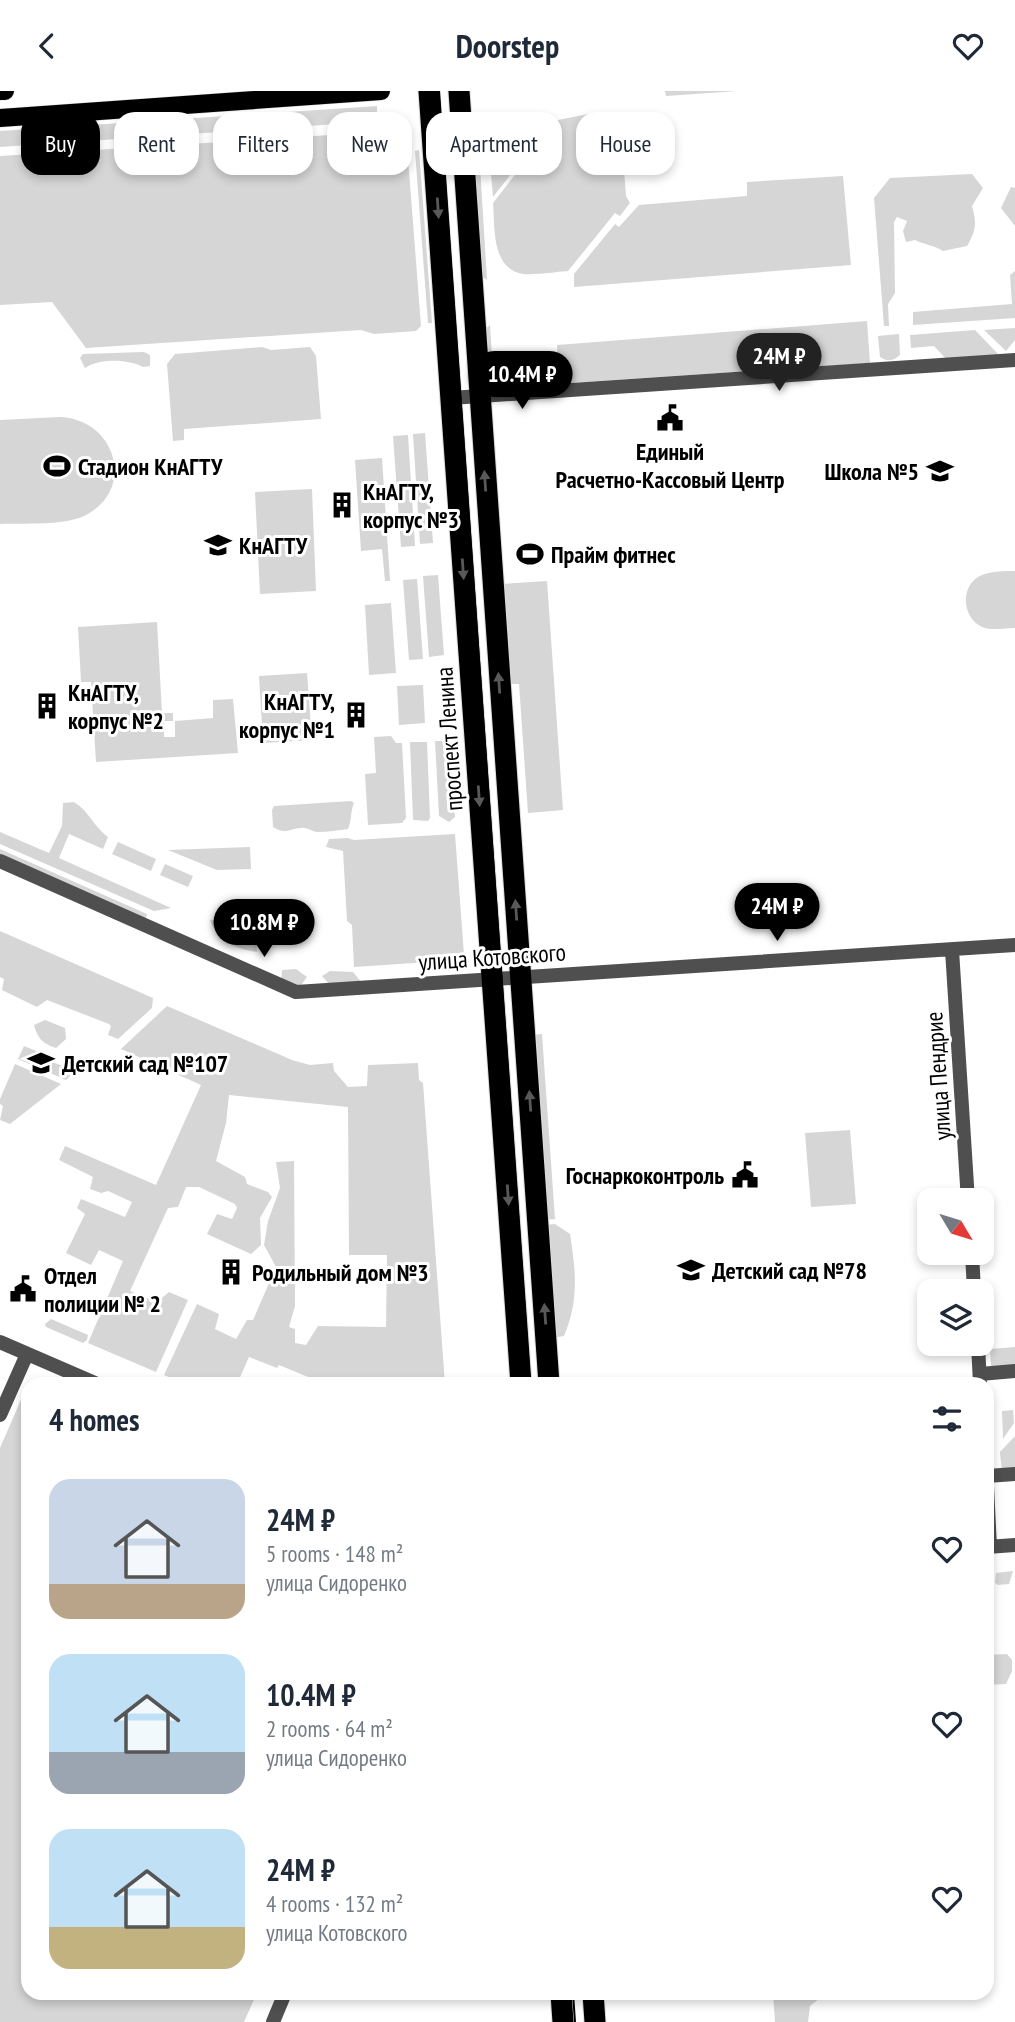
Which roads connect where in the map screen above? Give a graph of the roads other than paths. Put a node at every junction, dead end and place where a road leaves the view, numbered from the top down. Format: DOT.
graph roads {
  1 [pos="380,91"];
  2 [pos="429,91"];
  3 [pos="459,91"];
  4 [pos="160,99"];
  5 [pos="0,118"];
  6 [pos="1015,360"];
  7 [pos="490,395"];
  8 [pos="451,398"];
  9 [pos="0,861"];
  10 [pos="1015,945"];
  11 [pos="953,950"];
  12 [pos="521,978"];
  13 [pos="493,980"];
  14 [pos="967,1188"];
  15 [pos="0,1342"];
  16 [pos="27,1353"];
  17 [pos="979,1356"];
  18 [pos="1015,1371"];
  19 [pos="81,1377"];
  20 [pos="521,1377"];
  21 [pos="550,1377"];
  22 [pos="980,1377"];
  23 [pos="989,1377"];
  24 [pos="0,1415"];
  25 [pos="1015,1474"];
  26 [pos="994,1476"];
  27 [pos="1015,1545"];
  28 [pos="994,1547"];
  29 [pos="282,2000"];
  30 [pos="561,2000"];
  31 [pos="593,2000"];
  32 [pos="273,2022"];
  33 [pos="563,2022"];
  34 [pos="595,2022"];
  1 -- 4 [label="main road"];
  2 -- 8 [label="highway, проспект Ленина, one-way"];
  3 -- 7 [label="highway"];
  4 -- 5 [label="main road"];
  6 -- 7 [label="street"];
  7 -- 8 [label="street"];
  12 -- 7 [label="highway, one-way"];
  8 -- 13 [label="highway, проспект Ленина, one-way"];
  9 -- 13 [label="street, улица Котовского"];
  10 -- 11 [label="street, улица Котовского"];
  11 -- 12 [label="street, улица Котовского"];
  11 -- 14 [label="street, улица Пендрие"];
  12 -- 13 [label="street, улица Котовского"];
  21 -- 12 [label="highway, one-way"];
  13 -- 20 [label="highway, проспект Ленина, one-way"];
  15 -- 16 [label="street"];
  16 -- 19 [label="street"];
  16 -- 24 [label="street"];
  17 -- 22 [label="street"];
  18 -- 23 [label="street"];
  25 -- 26 [label="street"];
  27 -- 28 [label="street"];
  29 -- 32 [label="street"];
  30 -- 33 [label="highway"];
  31 -- 34 [label="highway"];
}
